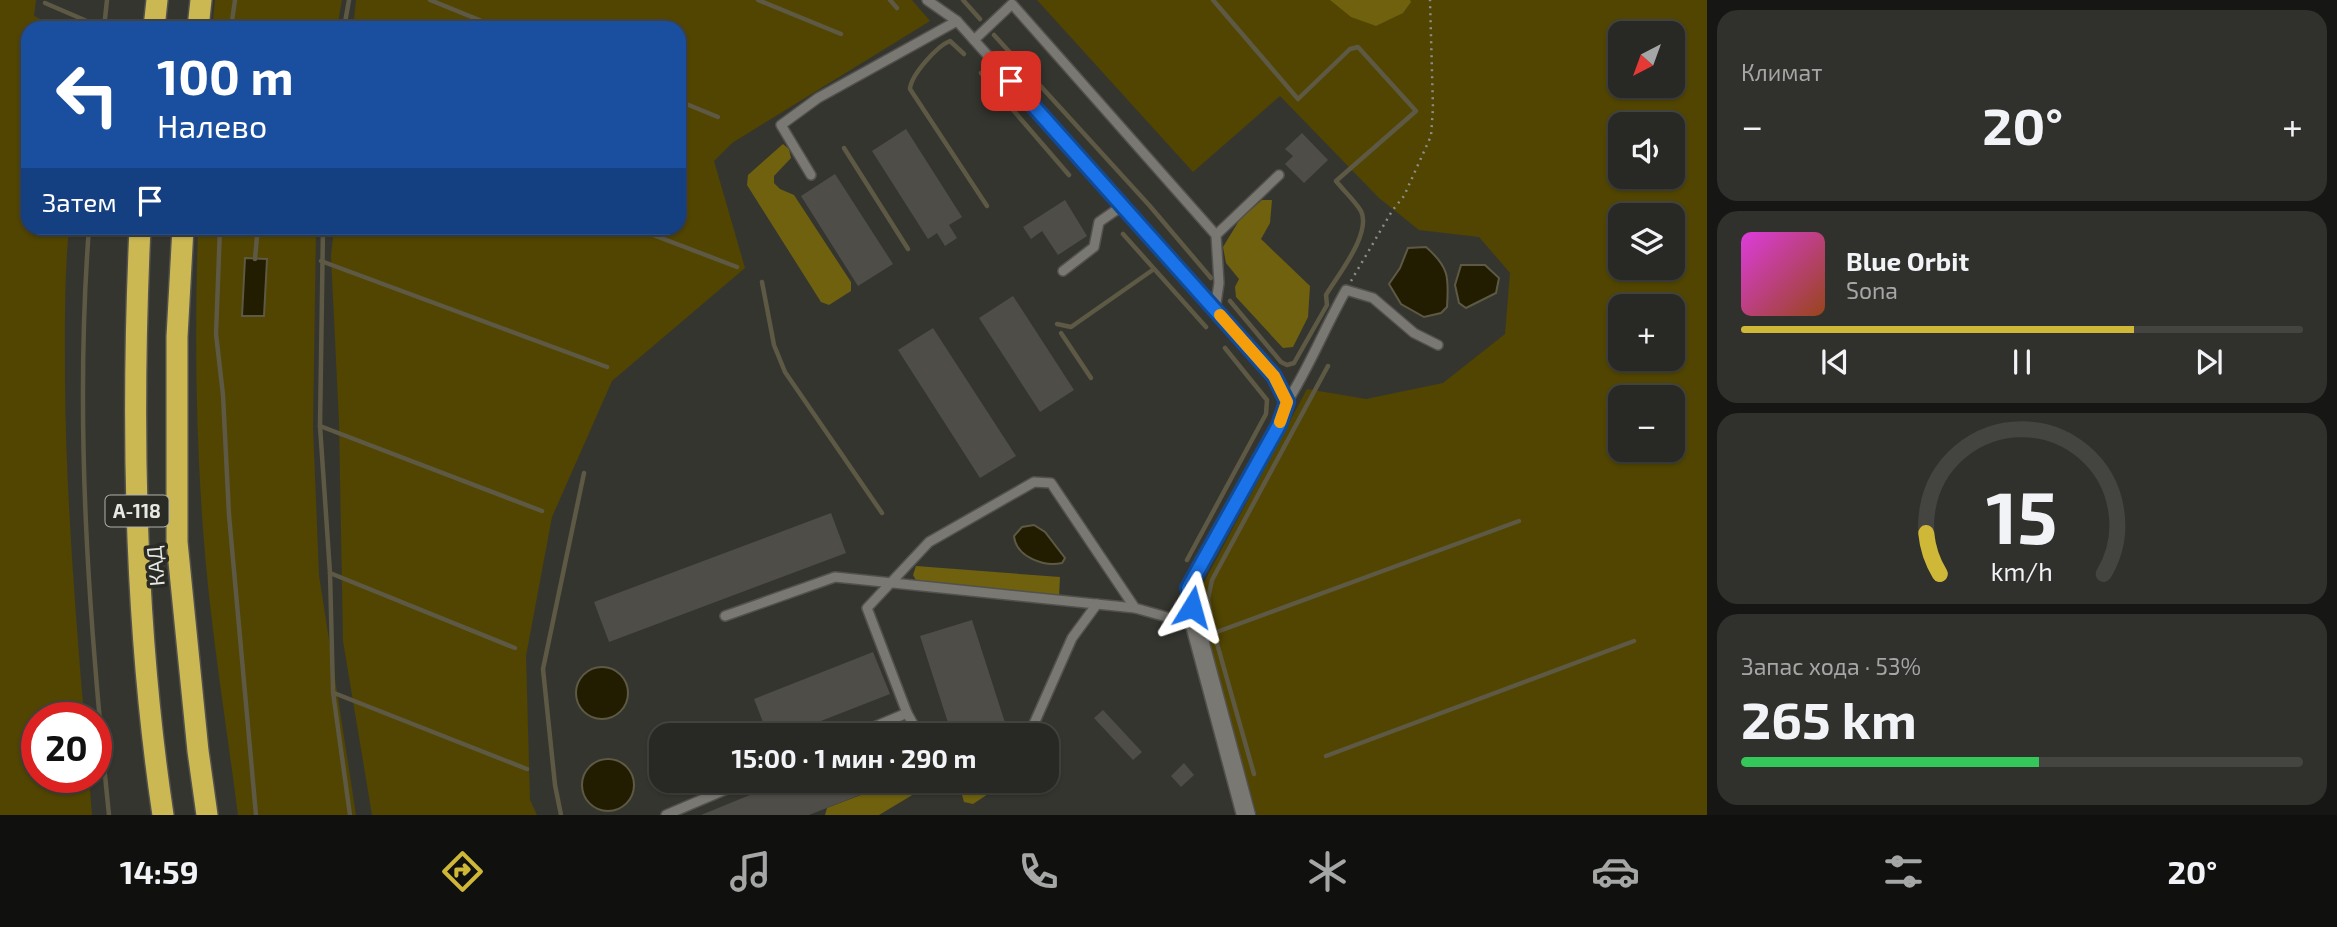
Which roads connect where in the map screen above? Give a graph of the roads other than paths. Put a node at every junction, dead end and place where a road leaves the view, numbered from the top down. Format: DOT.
graph roads {
  1 [pos="157,0"];
  2 [pos="201,0"];
  3 [pos="927,0"];
  4 [pos="957,20"];
  5 [pos="155,21"];
  6 [pos="199,21"];
  7 [pos="974,40"];
  8 [pos="811,175"];
  9 [pos="1279,175"];
  10 [pos="1122,205"];
  11 [pos="140,235"];
  12 [pos="183,235"];
  13 [pos="1216,235"];
  14 [pos="1063,271"];
  15 [pos="1215,310"];
  16 [pos="1438,345"];
  17 [pos="1287,402"];
  18 [pos="891,583"];
  19 [pos="1097,604"];
  20 [pos="1135,608"];
  21 [pos="726,616"];
  22 [pos="1195,625"];
  23 [pos="907,713"];
  24 [pos="883,723"];
  25 [pos="912,723"];
  26 [pos="1033,723"];
  27 [pos="718,793"];
  28 [pos="163,815"];
  29 [pos="207,815"];
  30 [pos="666,815"];
  31 [pos="1246,815"];
  1 -- 5 [label="highway"];
  2 -- 6 [label="highway"];
  3 -- 4 [label="lane"];
  4 -- 7 [label="lane"];
  4 -- 8 [label="lane"];
  7 -- 10 [label="lane"];
  7 -- 13 [label="lane"];
  9 -- 13 [label="lane"];
  10 -- 14 [label="lane"];
  10 -- 15 [label="lane"];
  11 -- 28 [label="highway, КАД / А-118"];
  12 -- 29 [label="highway, КАД / А-118"];
  13 -- 15 [label="lane"];
  15 -- 17 [label="lane"];
  16 -- 17 [label="lane"];
  17 -- 22 [label="lane"];
  18 -- 19 [label="lane"];
  18 -- 20 [label="lane"];
  18 -- 21 [label="lane"];
  18 -- 23 [label="lane"];
  19 -- 20 [label="lane"];
  19 -- 26 [label="lane"];
  20 -- 22 [label="lane"];
  22 -- 31 [label="street"];
  23 -- 24 [label="lane"];
  23 -- 25 [label="lane"];
  27 -- 30 [label="lane"];
}
